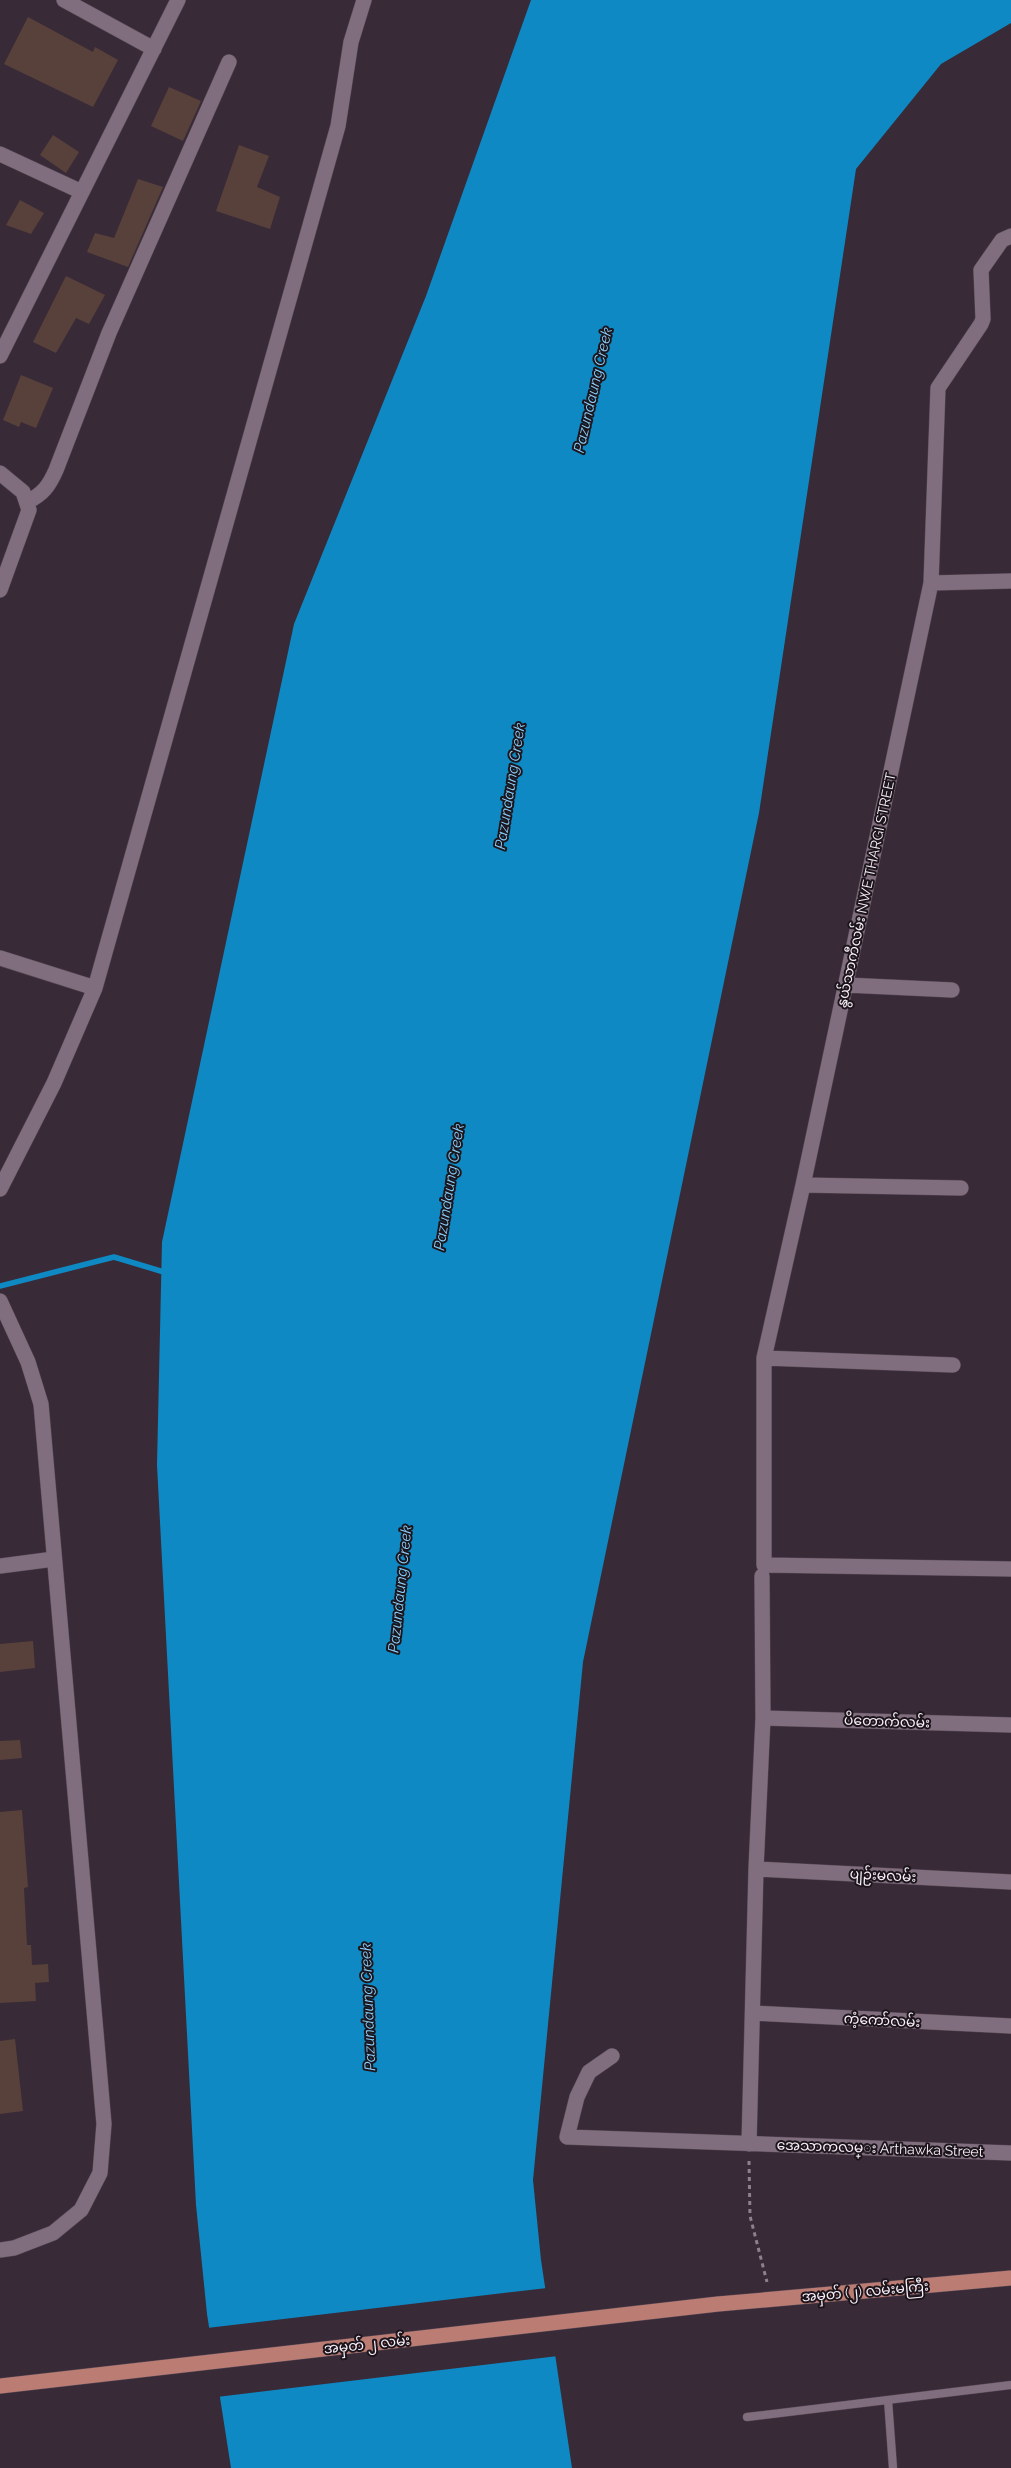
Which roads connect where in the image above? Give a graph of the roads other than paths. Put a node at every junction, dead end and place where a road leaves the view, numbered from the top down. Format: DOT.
graph roads {
  1 [pos="64,0"];
  2 [pos="178,0"];
  3 [pos="364,0"];
  4 [pos="154,49"];
  5 [pos="229,62"];
  6 [pos="0,154"];
  7 [pos="82,192"];
  8 [pos="1011,236"];
  9 [pos="5,334"];
  10 [pos="0,356"];
  11 [pos="0,473"];
  12 [pos="28,502"];
  13 [pos="1011,581"];
  14 [pos="931,583"];
  15 [pos="0,590"];
  16 [pos="0,958"];
  17 [pos="846,985"];
  18 [pos="95,988"];
  19 [pos="952,990"];
  20 [pos="803,1185"];
  21 [pos="961,1188"];
  22 [pos="0,1189"];
  23 [pos="0,1301"];
  24 [pos="764,1358"];
  25 [pos="953,1365"];
  26 [pos="54,1559"];
  27 [pos="0,1566"];
  28 [pos="1011,1569"];
  29 [pos="763,1571"];
  30 [pos="763,1718"];
  31 [pos="1011,1725"];
  32 [pos="756,1869"];
  33 [pos="1011,1882"];
  34 [pos="754,2013"];
  35 [pos="1011,2026"];
  36 [pos="612,2056"];
  37 [pos="749,2144"];
  38 [pos="1011,2154"];
  39 [pos="0,2250"];
  40 [pos="1011,2278"];
  41 [pos="718,2304"];
  42 [pos="1011,2385"];
  43 [pos="0,2386"];
  44 [pos="888,2400"];
  45 [pos="747,2417"];
  46 [pos="893,2468"];
  1 -- 4 [label="street"];
  2 -- 4 [label="street"];
  3 -- 18 [label="street"];
  4 -- 7 [label="street"];
  5 -- 12 [label="street"];
  6 -- 7 [label="street"];
  7 -- 9 [label="street"];
  8 -- 14 [label="street, နွယ်သာကီလမ်း NWE THARGI STREET"];
  9 -- 10 [label="street"];
  11 -- 12 [label="street"];
  12 -- 15 [label="street"];
  13 -- 14 [label="street"];
  14 -- 17 [label="street, နွယ်သာကီလမ်း NWE THARGI STREET"];
  16 -- 18 [label="street"];
  17 -- 19 [label="street"];
  17 -- 20 [label="street, နွယ်သာကီလမ်း NWE THARGI STREET"];
  18 -- 22 [label="street"];
  20 -- 21 [label="street"];
  20 -- 24 [label="street, နွယ်သာကီလမ်း NWE THARGI STREET"];
  23 -- 26 [label="street"];
  24 -- 25 [label="street"];
  24 -- 29 [label="street, နွယ်သာကီလမ်း NWE THARGI STREET"];
  26 -- 27 [label="street"];
  26 -- 39 [label="street"];
  28 -- 29 [label="street"];
  29 -- 30 [label="street, နွယ်သာကီလမ်း NWE THARGI STREET"];
  30 -- 31 [label="street, ပိတောက်လမ်း"];
  30 -- 32 [label="street, နွယ်သာကီလမ်း NWE THARGI STREET"];
  32 -- 33 [label="street, ပျဉ်းမလမ်း"];
  32 -- 34 [label="street, နွယ်သာကီလမ်း NWE THARGI STREET"];
  34 -- 35 [label="street, ကံ့ကော်လမ်း"];
  34 -- 37 [label="street, နွယ်သာကီလမ်း NWE THARGI STREET"];
  36 -- 37 [label="street, အေသာကလမ္း Arthawka Street"];
  37 -- 38 [label="street, အေသာကလမ္း Arthawka Street"];
  40 -- 41 [label="main road, အမှတ် (၂) လမ်းမကြီး"];
  41 -- 43 [label="main road, အမှတ် ၂ လမ်း"];
  42 -- 44 [label="lane"];
  44 -- 45 [label="lane"];
  44 -- 46 [label="lane"];
}
